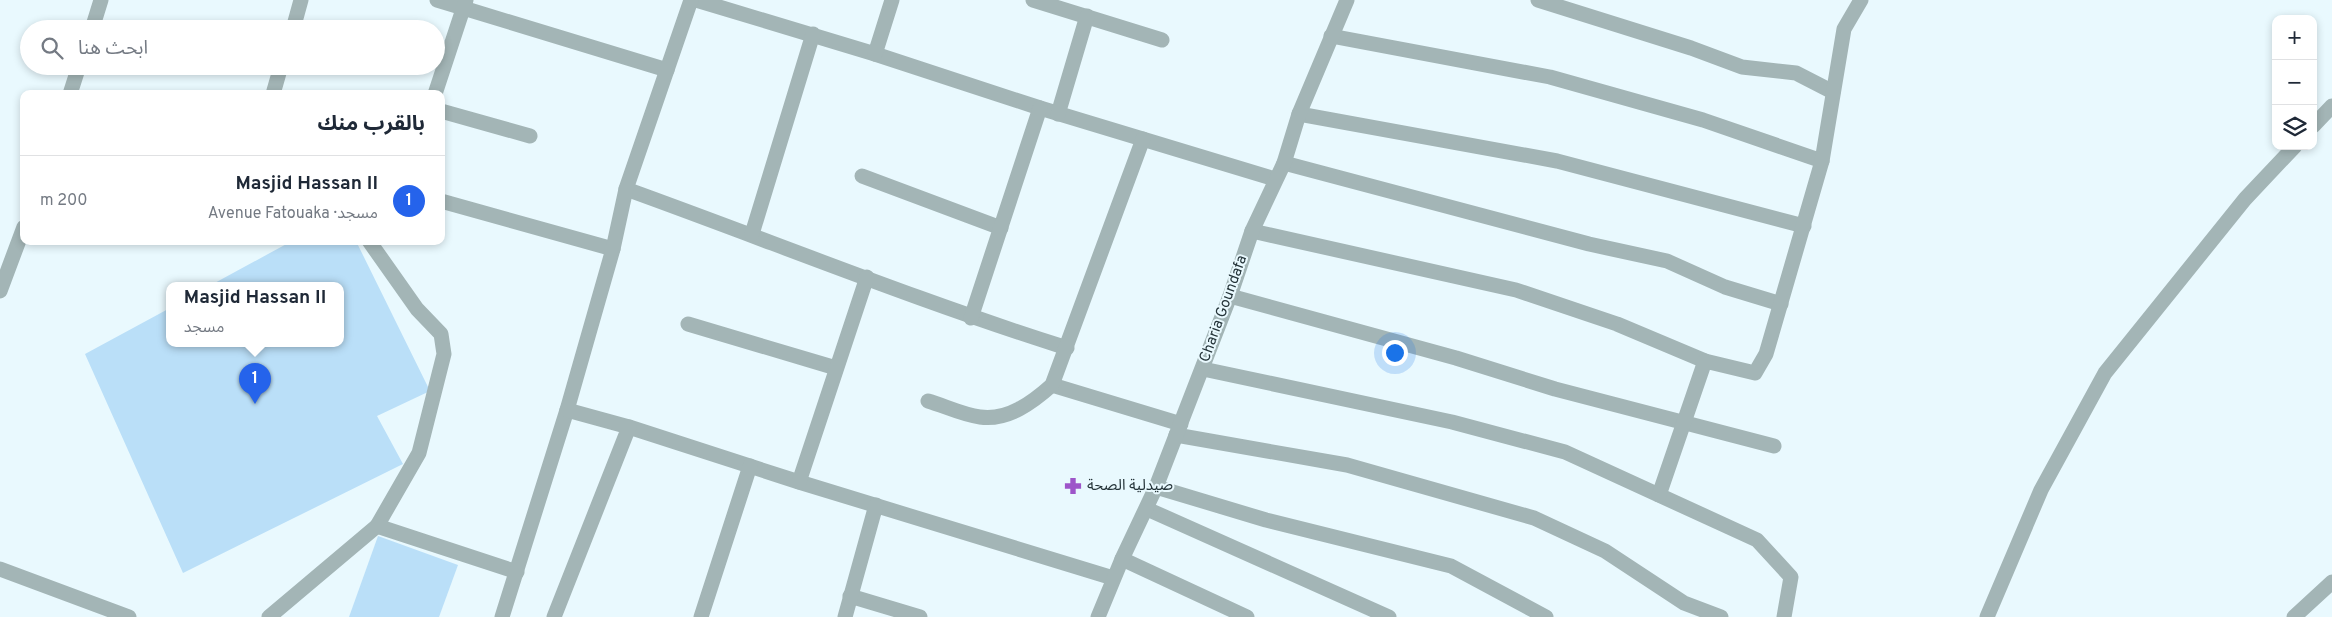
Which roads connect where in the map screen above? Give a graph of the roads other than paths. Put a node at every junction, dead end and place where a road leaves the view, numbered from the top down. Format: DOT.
graph roads {
  1 [pos="101,0"];
  2 [pos="302,0"];
  3 [pos="437,0"];
  4 [pos="691,0"];
  5 [pos="696,0"];
  6 [pos="892,0"];
  7 [pos="1347,0"];
  8 [pos="1538,0"];
  9 [pos="1861,0"];
  10 [pos="1037,1"];
  11 [pos="464,4"];
  12 [pos="1087,16"];
  13 [pos="95,20"];
  14 [pos="296,20"];
  15 [pos="813,34"];
  16 [pos="1331,36"];
  17 [pos="1162,40"];
  18 [pos="875,54"];
  19 [pos="445,65"];
  20 [pos="667,70"];
  21 [pos="76,75"];
  22 [pos="278,75"];
  23 [pos="442,75"];
  24 [pos="71,90"];
  25 [pos="274,90"];
  26 [pos="437,90"];
  27 [pos="1833,92"];
  28 [pos="2332,106"];
  29 [pos="1040,108"];
  30 [pos="445,112"];
  31 [pos="1058,114"];
  32 [pos="1299,114"];
  33 [pos="2317,122"];
  34 [pos="530,136"];
  35 [pos="1142,138"];
  36 [pos="2291,150"];
  37 [pos="1822,161"];
  38 [pos="1284,163"];
  39 [pos="862,176"];
  40 [pos="1275,179"];
  41 [pos="626,189"];
  42 [pos="445,202"];
  43 [pos="1804,226"];
  44 [pos="1001,228"];
  45 [pos="1252,231"];
  46 [pos="752,234"];
  47 [pos="20,238"];
  48 [pos="372,245"];
  49 [pos="613,249"];
  50 [pos="867,277"];
  51 [pos="0,291"];
  52 [pos="1230,296"];
  53 [pos="1781,304"];
  54 [pos="971,318"];
  55 [pos="688,324"];
  56 [pos="1067,348"];
  57 [pos="1705,361"];
  58 [pos="836,368"];
  59 [pos="1203,369"];
  60 [pos="1052,385"];
  61 [pos="928,401"];
  62 [pos="568,410"];
  63 [pos="1684,423"];
  64 [pos="629,427"];
  65 [pos="1178,429"];
  66 [pos="1774,446"];
  67 [pos="750,466"];
  68 [pos="798,482"];
  69 [pos="1156,487"];
  70 [pos="1659,495"];
  71 [pos="876,505"];
  72 [pos="1147,509"];
  73 [pos="377,526"];
  74 [pos="1122,559"];
  75 [pos="0,569"];
  76 [pos="516,572"];
  77 [pos="1113,578"];
  78 [pos="2332,582"];
  79 [pos="850,596"];
  80 [pos="128,617"];
  81 [pos="269,617"];
  82 [pos="502,617"];
  83 [pos="554,617"];
  84 [pos="701,617"];
  85 [pos="845,617"];
  86 [pos="920,617"];
  87 [pos="1098,617"];
  88 [pos="1247,617"];
  89 [pos="1388,617"];
  90 [pos="1546,617"];
  91 [pos="1721,617"];
  92 [pos="1784,617"];
  93 [pos="1987,617"];
  94 [pos="2294,617"];
  1 -- 13 [label="street"];
  2 -- 14 [label="street"];
  3 -- 11 [label="street"];
  4 -- 20 [label="street"];
  5 -- 15 [label="street"];
  6 -- 18 [label="street"];
  7 -- 16 [label="street, Charia Goundafa"];
  8 -- 27 [label="street"];
  9 -- 27 [label="street"];
  10 -- 12 [label="street"];
  11 -- 19 [label="street"];
  11 -- 20 [label="street"];
  12 -- 17 [label="street"];
  12 -- 31 [label="street"];
  15 -- 18 [label="street"];
  15 -- 46 [label="street"];
  16 -- 32 [label="street, Charia Goundafa"];
  16 -- 37 [label="street"];
  18 -- 29 [label="street"];
  20 -- 41 [label="street"];
  21 -- 24 [label="street"];
  22 -- 25 [label="street"];
  23 -- 26 [label="street"];
  27 -- 37 [label="street"];
  28 -- 33 [label="street"];
  29 -- 31 [label="street"];
  29 -- 44 [label="street"];
  30 -- 34 [label="street"];
  31 -- 35 [label="street"];
  32 -- 38 [label="street, Charia Goundafa"];
  32 -- 43 [label="street"];
  35 -- 40 [label="street"];
  35 -- 56 [label="street"];
  36 -- 93 [label="street"];
  37 -- 43 [label="street"];
  38 -- 40 [label="street, Charia Goundafa"];
  38 -- 53 [label="street"];
  39 -- 44 [label="street"];
  40 -- 45 [label="street, Charia Goundafa"];
  41 -- 46 [label="street"];
  41 -- 49 [label="street"];
  42 -- 49 [label="street"];
  43 -- 53 [label="street"];
  44 -- 54 [label="street"];
  45 -- 52 [label="street, Charia Goundafa"];
  45 -- 57 [label="street"];
  46 -- 50 [label="street"];
  47 -- 51 [label="street"];
  48 -- 73 [label="street"];
  49 -- 62 [label="street"];
  50 -- 54 [label="street"];
  50 -- 58 [label="street"];
  52 -- 59 [label="street, Charia Goundafa"];
  52 -- 63 [label="street"];
  53 -- 57 [label="street"];
  54 -- 56 [label="street"];
  55 -- 58 [label="street"];
  56 -- 60 [label="street"];
  57 -- 63 [label="street"];
  58 -- 68 [label="street"];
  59 -- 65 [label="street, Charia Goundafa"];
  59 -- 70 [label="street"];
  60 -- 61 [label="street"];
  60 -- 65 [label="street"];
  62 -- 64 [label="street"];
  62 -- 76 [label="street"];
  63 -- 66 [label="street"];
  63 -- 70 [label="street"];
  64 -- 67 [label="street"];
  64 -- 83 [label="street"];
  65 -- 69 [label="street, Charia Goundafa"];
  65 -- 91 [label="street"];
  67 -- 68 [label="street"];
  67 -- 84 [label="street"];
  68 -- 71 [label="street"];
  69 -- 72 [label="street, Charia Goundafa"];
  69 -- 90 [label="street"];
  70 -- 92 [label="street"];
  71 -- 77 [label="street"];
  71 -- 79 [label="street"];
  72 -- 74 [label="street, Charia Goundafa"];
  72 -- 89 [label="street"];
  73 -- 76 [label="street"];
  73 -- 81 [label="street"];
  74 -- 77 [label="street, Charia Goundafa"];
  74 -- 88 [label="street"];
  75 -- 80 [label="street"];
  76 -- 82 [label="street"];
  77 -- 87 [label="street, Charia Goundafa"];
  78 -- 94 [label="street"];
  79 -- 85 [label="street"];
  79 -- 86 [label="street"];
}
